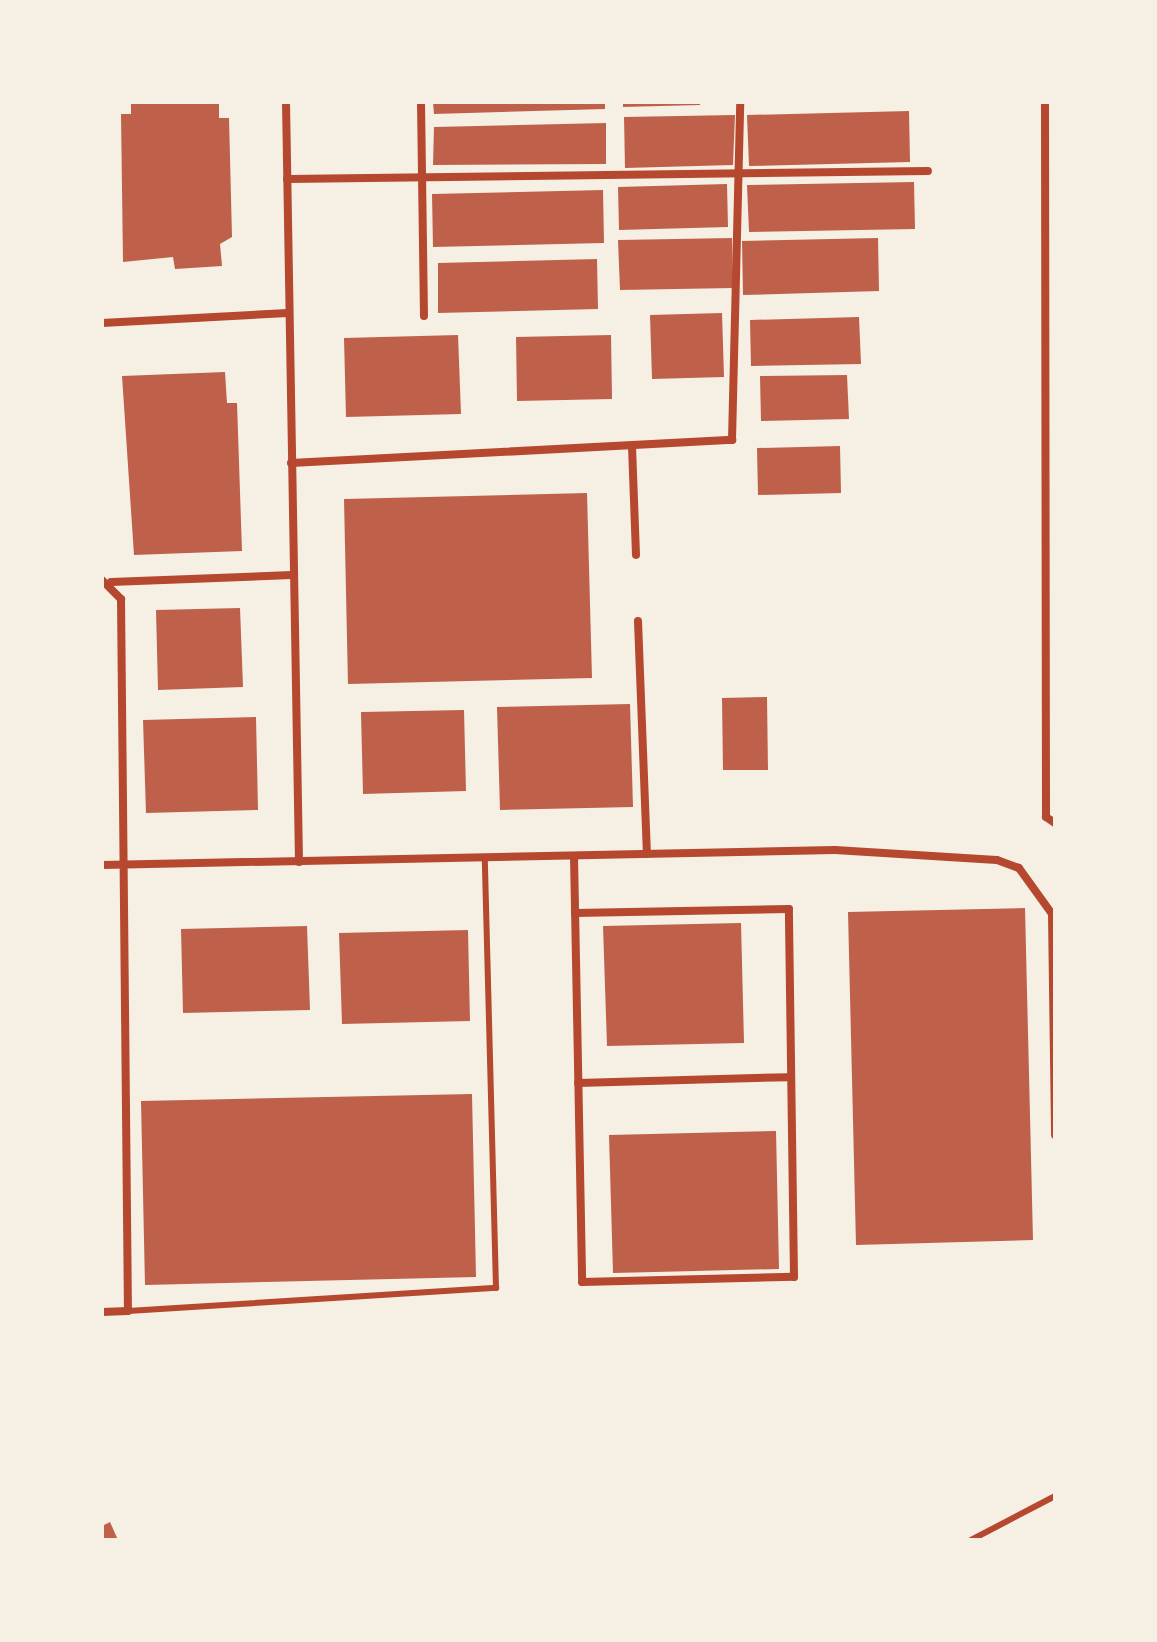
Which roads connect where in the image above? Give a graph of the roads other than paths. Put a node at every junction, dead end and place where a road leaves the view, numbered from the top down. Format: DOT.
graph roads {
  1 [pos="286,102"];
  2 [pos="421,102"];
  3 [pos="740,102"];
  4 [pos="1045,102"];
  5 [pos="928,171"];
  6 [pos="738,175"];
  7 [pos="419,177"];
  8 [pos="287,179"];
  9 [pos="1050,244"];
  10 [pos="288,313"];
  11 [pos="424,316"];
  12 [pos="102,323"];
  13 [pos="632,446"];
  14 [pos="291,463"];
  15 [pos="1044,510"];
  16 [pos="1055,510"];
  17 [pos="636,555"];
  18 [pos="292,575"];
  19 [pos="106,581"];
  20 [pos="638,621"];
  21 [pos="1055,823"];
  22 [pos="647,854"];
  23 [pos="574,856"];
  24 [pos="485,858"];
  25 [pos="299,862"];
  26 [pos="102,865"];
  27 [pos="120,865"];
  28 [pos="575,913"];
  29 [pos="788,1077"];
  30 [pos="578,1083"];
  31 [pos="1055,1135"];
  32 [pos="128,1311"];
  33 [pos="102,1312"];
  34 [pos="1055,1496"];
  35 [pos="971,1540"];
  1 -- 8 [label="street"];
  2 -- 7 [label="street"];
  3 -- 6 [label="street"];
  4 -- 9 [label="street"];
  5 -- 6 [label="street"];
  6 -- 7 [label="street"];
  6 -- 13 [label="street"];
  7 -- 8 [label="street"];
  7 -- 11 [label="street"];
  8 -- 10 [label="street"];
  9 -- 15 [label="street"];
  10 -- 12 [label="street"];
  10 -- 14 [label="street"];
  13 -- 14 [label="street"];
  13 -- 17 [label="street"];
  14 -- 18 [label="street"];
  15 -- 16 [label="street"];
  15 -- 21 [label="street"];
  18 -- 19 [label="street"];
  18 -- 25 [label="street"];
  19 -- 27 [label="street"];
  20 -- 22 [label="street"];
  22 -- 23 [label="street"];
  22 -- 31 [label="street"];
  23 -- 24 [label="street"];
  23 -- 28 [label="street"];
  24 -- 25 [label="street"];
  24 -- 32 [label="lane"];
  25 -- 27 [label="street"];
  26 -- 27 [label="street"];
  27 -- 32 [label="street"];
  28 -- 29 [label="street"];
  28 -- 30 [label="street"];
  29 -- 30 [label="street"];
  29 -- 30 [label="street"];
  32 -- 33 [label="street"];
  34 -- 35 [label="lane"];
}
